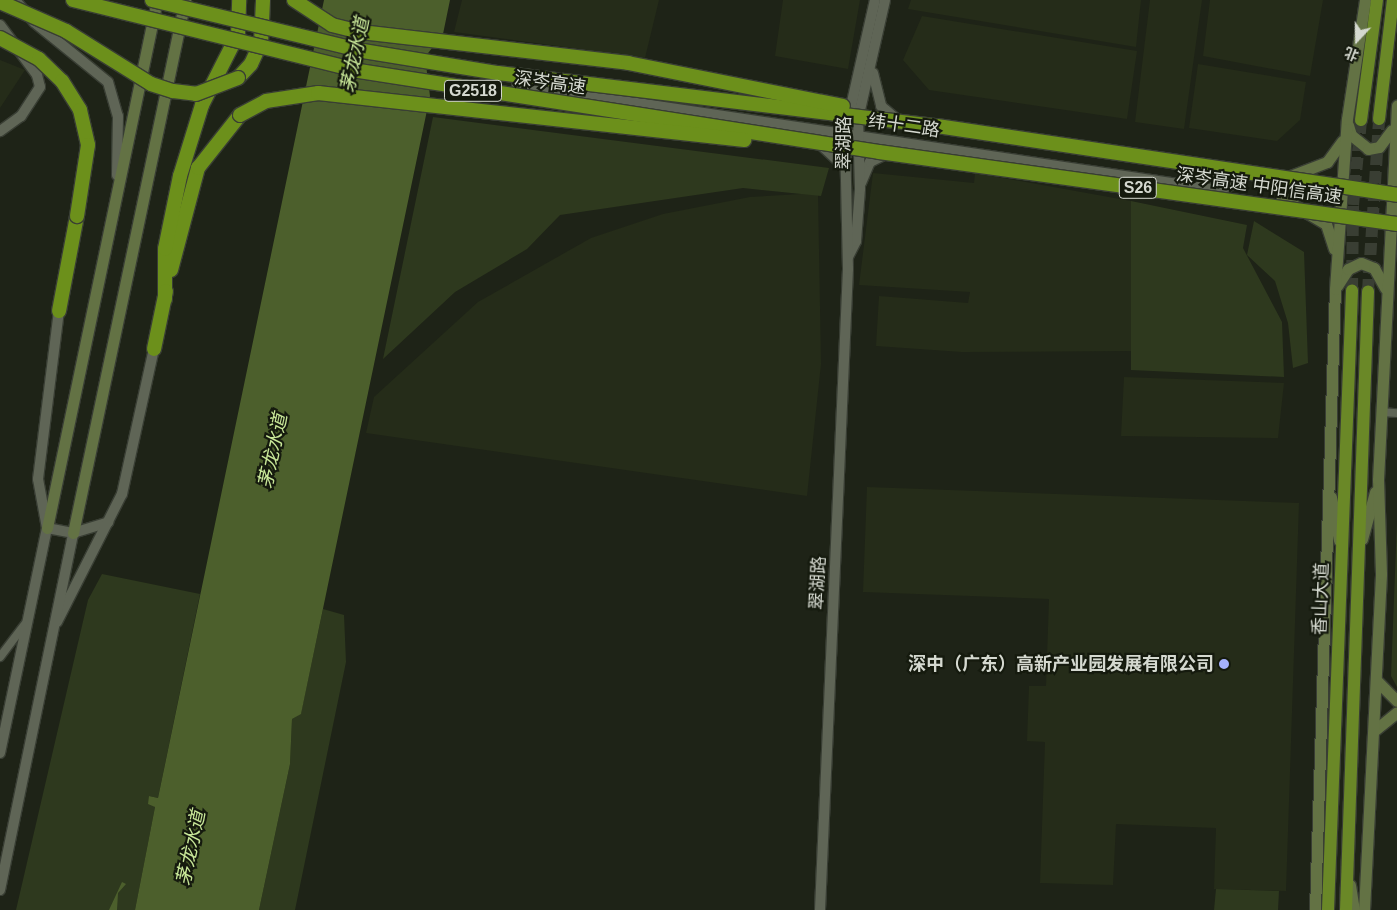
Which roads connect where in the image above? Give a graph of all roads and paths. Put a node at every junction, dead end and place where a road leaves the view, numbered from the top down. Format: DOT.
graph roads {
  1 [pos="15,0"];
  2 [pos="73,0"];
  3 [pos="152,0"];
  4 [pos="157,0"];
  5 [pos="185,0"];
  6 [pos="239,0"];
  7 [pos="263,0"];
  8 [pos="294,0"];
  9 [pos="875,0"];
  10 [pos="885,0"];
  11 [pos="1365,0"];
  12 [pos="1377,0"];
  13 [pos="1393,0"];
  14 [pos="0,2"];
  15 [pos="0,25"];
  16 [pos="0,38"];
  17 [pos="873,68"];
  18 [pos="856,74"];
  19 [pos="517,85"];
  20 [pos="571,93"];
  21 [pos="766,105"];
  22 [pos="1397,106"];
  23 [pos="846,117"];
  24 [pos="858,118"];
  25 [pos="1347,118"];
  26 [pos="1379,119"];
  27 [pos="1361,120"];
  28 [pos="1394,123"];
  29 [pos="906,125"];
  30 [pos="795,126"];
  31 [pos="937,126"];
  32 [pos="0,131"];
  33 [pos="1346,132"];
  34 [pos="845,133"];
  35 [pos="858,136"];
  36 [pos="913,144"];
  37 [pos="879,152"];
  38 [pos="1395,154"];
  39 [pos="845,167"];
  40 [pos="1273,178"];
  41 [pos="860,189"];
  42 [pos="116,194"];
  43 [pos="1397,195"];
  44 [pos="1282,198"];
  45 [pos="1397,224"];
  46 [pos="1397,254"];
  47 [pos="848,257"];
  48 [pos="1337,261"];
  49 [pos="1386,287"];
  50 [pos="1334,290"];
  51 [pos="1352,290"];
  52 [pos="1368,291"];
  53 [pos="165,299"];
  54 [pos="59,311"];
  55 [pos="154,349"];
  56 [pos="1381,412"];
  57 [pos="1397,413"];
  58 [pos="1328,476"];
  59 [pos="1378,480"];
  60 [pos="110,521"];
  61 [pos="47,528"];
  62 [pos="73,533"];
  63 [pos="1341,552"];
  64 [pos="1358,553"];
  65 [pos="31,613"];
  66 [pos="50,634"];
  67 [pos="0,657"];
  68 [pos="1377,681"];
  69 [pos="1397,700"];
  70 [pos="1397,712"];
  71 [pos="1375,730"];
  72 [pos="0,753"];
  73 [pos="1347,869"];
  74 [pos="1329,874"];
  75 [pos="0,890"];
  76 [pos="820,910"];
  77 [pos="1315,910"];
  78 [pos="1320,910"];
  79 [pos="1328,910"];
  80 [pos="1346,910"];
  81 [pos="1354,910"];
  82 [pos="1364,910"];
  1 -- 42 [label="street"];
  2 -- 37 [label="highway, 深岑高速 / G2518, bridge"];
  3 -- 31 [label="highway, 深岑高速 / G2518, bridge"];
  4 -- 42 [label="main road"];
  5 -- 62 [label="main road"];
  6 -- 53 [label="highway, bridge"];
  7 -- 14 [label="highway, bridge"];
  8 -- 31 [label="highway, bridge"];
  9 -- 18 [label="street, 翠湖路"];
  10 -- 17 [label="street, 翠湖路"];
  11 -- 25 [label="main road"];
  12 -- 27 [label="highway"];
  13 -- 26 [label="highway"];
  15 -- 32 [label="street"];
  16 -- 54 [label="highway, bridge"];
  17 -- 24 [label="street, 翠湖路"];
  17 -- 29 [label="street"];
  18 -- 21 [label="street"];
  18 -- 23 [label="street, 翠湖路"];
  19 -- 20 [label="street, 纬十二路"];
  20 -- 21 [label="street"];
  20 -- 30 [label="street, 纬十二路"];
  21 -- 23 [label="street"];
  22 -- 28 [label="main road"];
  23 -- 24 [label="street"];
  23 -- 34 [label="street, 翠湖路"];
  24 -- 29 [label="street"];
  24 -- 35 [label="street, 翠湖路"];
  25 -- 28 [label="main road"];
  25 -- 33 [label="main road"];
  28 -- 38 [label="main road"];
  29 -- 36 [label="street, 纬十二路"];
  30 -- 34 [label="street, 纬十二路"];
  30 -- 39 [label="street"];
  31 -- 43 [label="highway, 深岑高速 中阳信高速 / S26, bridge"];
  33 -- 40 [label="main road"];
  33 -- 48 [label="main road"];
  34 -- 35 [label="street, 纬十二路"];
  34 -- 39 [label="street, 翠湖路"];
  35 -- 36 [label="street, 纬十二路"];
  35 -- 41 [label="street, 翠湖路"];
  36 -- 41 [label="street"];
  37 -- 45 [label="highway, 深岑高速 中阳信高速 / S26, bridge"];
  37 -- 53 [label="highway, bridge"];
  38 -- 49 [label="main road"];
  39 -- 47 [label="street, 翠湖路"];
  41 -- 47 [label="street, 翠湖路"];
  42 -- 61 [label="main road"];
  44 -- 48 [label="main road"];
  46 -- 49 [label="main road"];
  47 -- 76 [label="street, 翠湖路"];
  48 -- 50 [label="main road"];
  49 -- 50 [label="main road"];
  49 -- 56 [label="main road"];
  50 -- 58 [label="main road"];
  51 -- 63 [label="highway, 香山大道"];
  52 -- 64 [label="highway, 香山大道"];
  53 -- 55 [label="highway"];
  54 -- 61 [label="street"];
  55 -- 60 [label="street"];
  56 -- 57 [label="street"];
  56 -- 59 [label="main road"];
  58 -- 63 [label="main road"];
  58 -- 77 [label="main road"];
  59 -- 64 [label="main road"];
  59 -- 68 [label="main road"];
  60 -- 62 [label="street"];
  60 -- 66 [label="street"];
  61 -- 62 [label="street"];
  61 -- 65 [label="street"];
  62 -- 66 [label="street"];
  63 -- 74 [label="highway, 香山大道"];
  64 -- 73 [label="highway, 香山大道"];
  65 -- 67 [label="street"];
  65 -- 72 [label="street"];
  66 -- 75 [label="street"];
  68 -- 69 [label="main road"];
  68 -- 71 [label="main road"];
  70 -- 71 [label="main road"];
  71 -- 82 [label="main road"];
  73 -- 80 [label="highway, 香山大道"];
  73 -- 81 [label="main road"];
  74 -- 78 [label="main road"];
  74 -- 79 [label="highway, 香山大道"];
}
